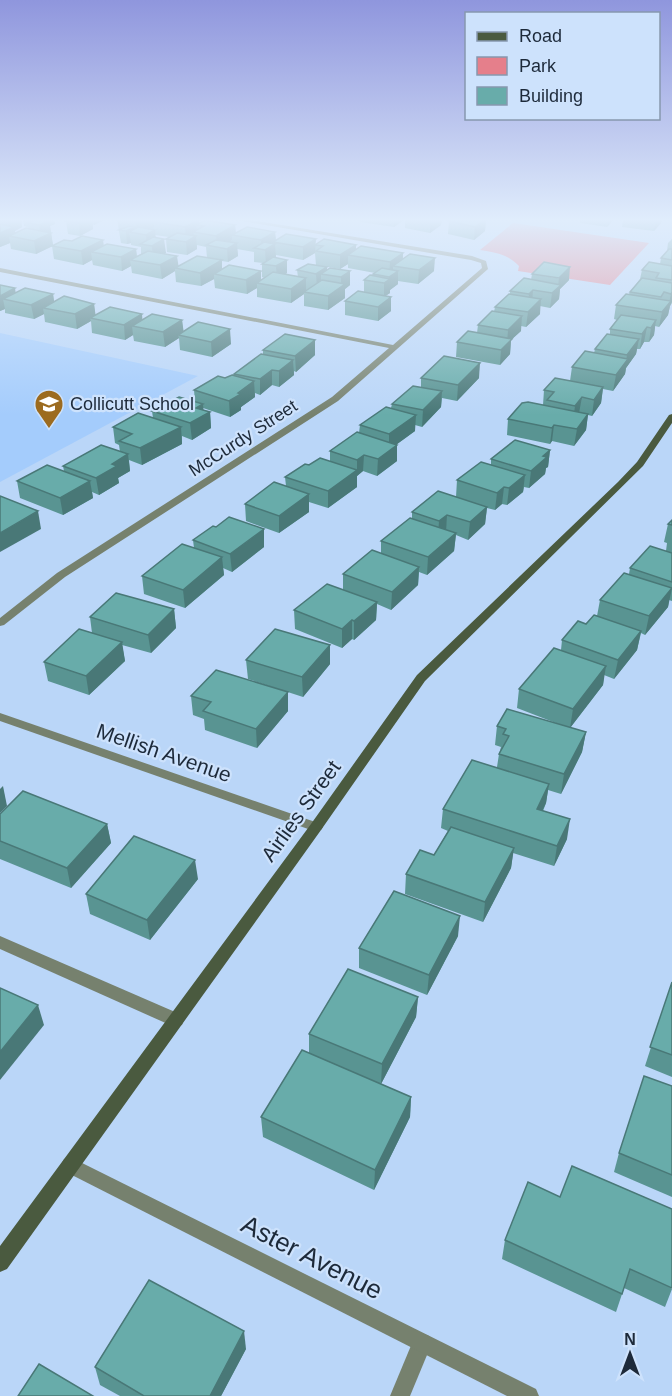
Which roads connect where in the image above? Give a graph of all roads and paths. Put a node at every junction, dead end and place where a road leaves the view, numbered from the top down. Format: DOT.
graph roads {
  1 [pos="71,284"];
  2 [pos="468,284"];
  3 [pos="394,348"];
  4 [pos="672,417"];
  5 [pos="0,622"];
  6 [pos="0,717"];
  7 [pos="316,827"];
  8 [pos="0,942"];
  9 [pos="176,1020"];
  10 [pos="70,1165"];
  11 [pos="0,1262"];
  12 [pos="422,1343"];
  13 [pos="400,1396"];
  14 [pos="529,1396"];
  1 -- 3 [label="street"];
  2 -- 3 [label="street, McCurdy Street"];
  3 -- 5 [label="street, McCurdy Street"];
  4 -- 7 [label="street, Airlies Street"];
  6 -- 7 [label="street, Mellish Avenue"];
  7 -- 9 [label="street, Airlies Street"];
  8 -- 9 [label="street"];
  9 -- 10 [label="street, Airlies Street"];
  10 -- 11 [label="street, Airlies Street"];
  10 -- 12 [label="street, Aster Avenue"];
  12 -- 13 [label="street"];
  12 -- 14 [label="street, Aster Avenue"];
}
